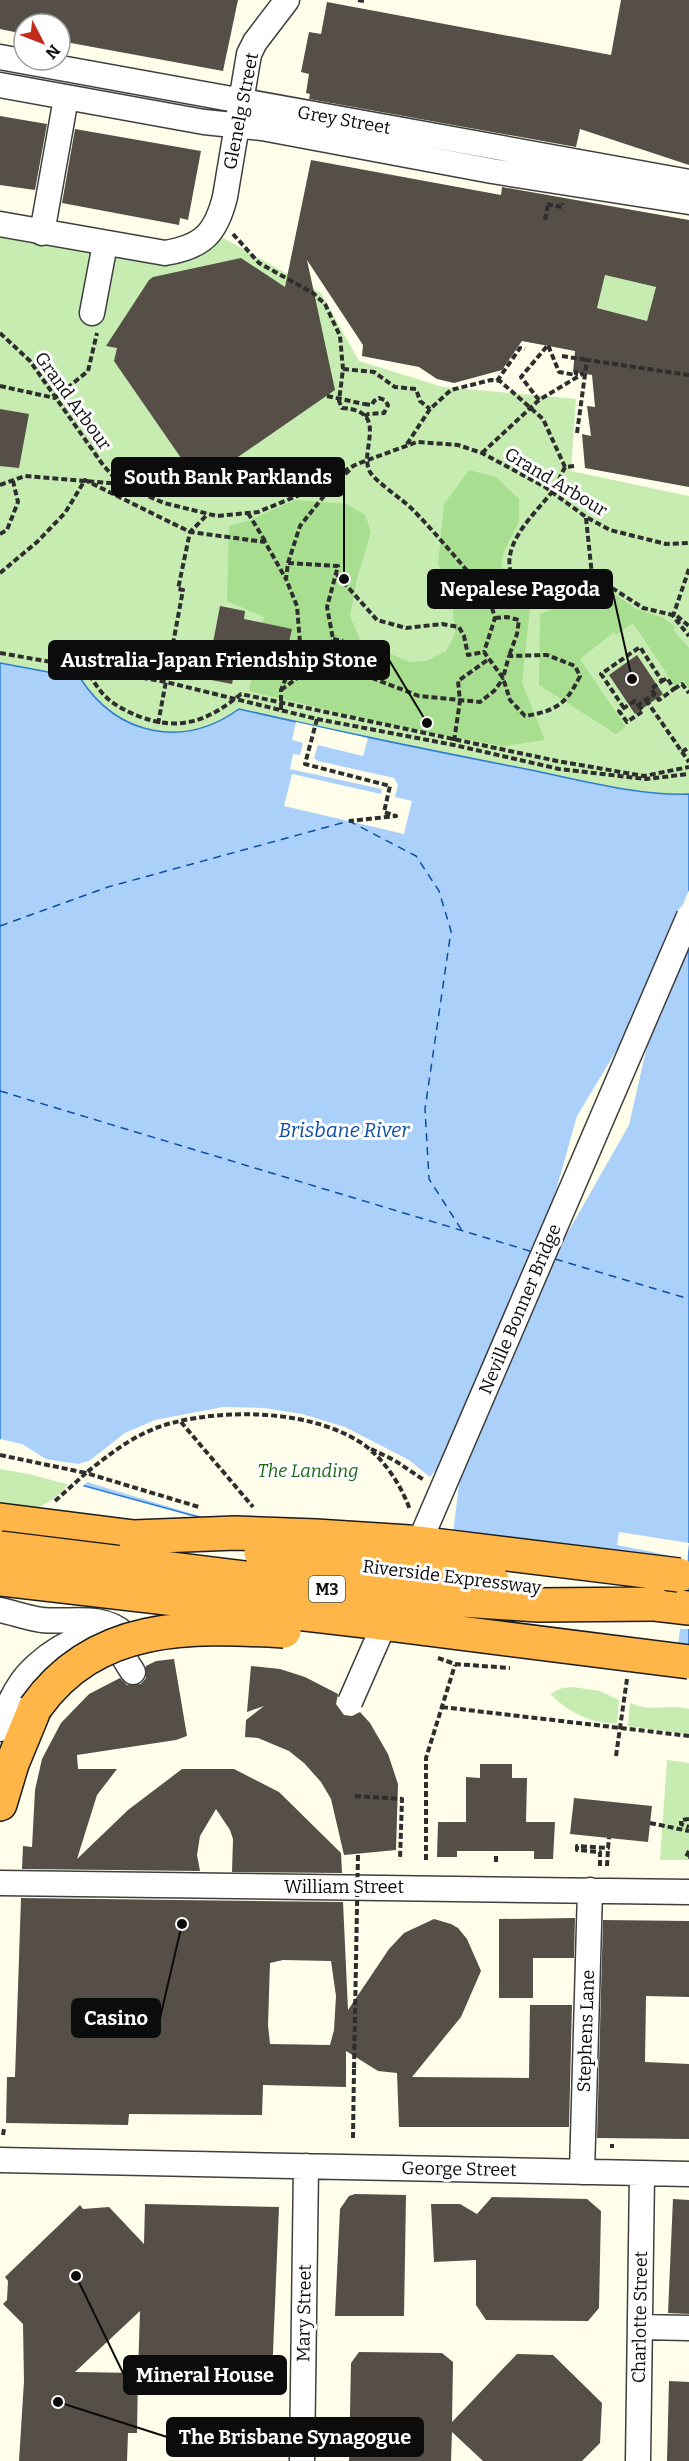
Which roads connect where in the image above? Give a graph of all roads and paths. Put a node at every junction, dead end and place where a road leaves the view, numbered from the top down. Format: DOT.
graph roads {
  1 [pos="287,0"];
  2 [pos="358,0"];
  3 [pos="364,1"];
  4 [pos="0,57"];
  5 [pos="0,85"];
  6 [pos="66,98"];
  7 [pos="240,101"];
  8 [pos="235,126"];
  9 [pos="689,182"];
  10 [pos="689,202"];
  11 [pos="548,204"];
  12 [pos="545,220"];
  13 [pos="0,224"];
  14 [pos="222,232"];
  15 [pos="42,233"];
  16 [pos="105,244"];
  17 [pos="92,313"];
  18 [pos="0,333"];
  19 [pos="525,349"];
  20 [pos="562,356"];
  21 [pos="587,360"];
  22 [pos="343,369"];
  23 [pos="585,373"];
  24 [pos="689,375"];
  25 [pos="575,379"];
  26 [pos="497,381"];
  27 [pos="0,386"];
  28 [pos="327,396"];
  29 [pos="55,398"];
  30 [pos="539,400"];
  31 [pos="529,408"];
  32 [pos="430,409"];
  33 [pos="365,417"];
  34 [pos="577,433"];
  35 [pos="406,446"];
  36 [pos="482,453"];
  37 [pos="368,459"];
  38 [pos="357,464"];
  39 [pos="574,466"];
  40 [pos="565,467"];
  41 [pos="85,480"];
  42 [pos="13,481"];
  43 [pos="120,484"];
  44 [pos="0,485"];
  45 [pos="552,491"];
  46 [pos="248,513"];
  47 [pos="208,514"];
  48 [pos="586,517"];
  49 [pos="190,532"];
  50 [pos="0,534"];
  51 [pos="265,542"];
  52 [pos="689,543"];
  53 [pos="288,563"];
  54 [pos="689,569"];
  55 [pos="1,570"];
  56 [pos="510,572"];
  57 [pos="482,573"];
  58 [pos="337,574"];
  59 [pos="592,576"];
  60 [pos="286,579"];
  61 [pos="673,615"];
  62 [pos="495,618"];
  63 [pos="689,626"];
  64 [pos="689,636"];
  65 [pos="333,639"];
  66 [pos="343,641"];
  67 [pos="0,652"];
  68 [pos="484,652"];
  69 [pos="329,655"];
  70 [pos="509,656"];
  71 [pos="489,659"];
  72 [pos="84,666"];
  73 [pos="503,678"];
  74 [pos="662,681"];
  75 [pos="166,682"];
  76 [pos="674,689"];
  77 [pos="280,690"];
  78 [pos="689,693"];
  79 [pos="655,694"];
  80 [pos="235,699"];
  81 [pos="646,700"];
  82 [pos="460,701"];
  83 [pos="281,703"];
  84 [pos="638,705"];
  85 [pos="624,708"];
  86 [pos="281,710"];
  87 [pos="317,719"];
  88 [pos="158,724"];
  89 [pos="454,742"];
  90 [pos="689,747"];
  91 [pos="682,752"];
  92 [pos="689,762"];
  93 [pos="689,767"];
  94 [pos="689,774"];
  95 [pos="349,821"];
  96 [pos="689,916"];
  97 [pos="181,1422"];
  98 [pos="0,1455"];
  99 [pos="86,1473"];
  100 [pos="53,1503"];
  101 [pos="256,1511"];
  102 [pos="0,1520"];
  103 [pos="414,1520"];
  104 [pos="134,1537"];
  105 [pos="0,1548"];
  106 [pos="684,1575"];
  107 [pos="0,1579"];
  108 [pos="655,1604"];
  109 [pos="689,1608"];
  110 [pos="0,1610"];
  111 [pos="480,1637"];
  112 [pos="689,1662"];
  113 [pos="455,1664"];
  114 [pos="625,1698"];
  115 [pos="350,1702"];
  116 [pos="442,1707"];
  117 [pos="621,1728"];
  118 [pos="0,1730"];
  119 [pos="689,1736"];
  120 [pos="616,1756"];
  121 [pos="355,1796"];
  122 [pos="0,1804"];
  123 [pos="689,1818"];
  124 [pos="650,1823"];
  125 [pos="689,1829"];
  126 [pos="609,1838"];
  127 [pos="608,1848"];
  128 [pos="689,1851"];
  129 [pos="358,1854"];
  130 [pos="496,1856"];
  131 [pos="689,1857"];
  132 [pos="400,1860"];
  133 [pos="426,1860"];
  134 [pos="496,1863"];
  135 [pos="600,1866"];
  136 [pos="607,1866"];
  137 [pos="0,1883"];
  138 [pos="590,1890"];
  139 [pos="689,1892"];
  140 [pos="353,2138"];
  141 [pos="0,2160"];
  142 [pos="306,2166"];
  143 [pos="582,2172"];
  144 [pos="642,2174"];
  145 [pos="689,2174"];
  146 [pos="640,2327"];
  147 [pos="689,2328"];
  148 [pos="302,2461"];
  149 [pos="638,2461"];
  1 -- 7 [label="street, Glenelg Street"];
  2 -- 3 [label="path"];
  4 -- 7 [label="street, Grey Street"];
  5 -- 6 [label="street, Grey Street"];
  6 -- 8 [label="street, Grey Street"];
  6 -- 15 [label="street"];
  7 -- 8 [label="street, Glenelg Street"];
  7 -- 9 [label="street, Grey Street"];
  8 -- 10 [label="street, Grey Street"];
  8 -- 14 [label="street, Glenelg Street"];
  11 -- 12 [label="path"];
  13 -- 15 [label="street"];
  14 -- 16 [label="street"];
  14 -- 22 [label="path"];
  15 -- 16 [label="street"];
  16 -- 17 [label="street"];
  18 -- 29 [label="path, Grand Arbour"];
  19 -- 26 [label="path"];
  20 -- 21 [label="path"];
  21 -- 23 [label="path"];
  21 -- 24 [label="path"];
  22 -- 32 [label="path"];
  22 -- 33 [label="path"];
  23 -- 25 [label="path"];
  23 -- 34 [label="path"];
  25 -- 30 [label="path"];
  25 -- 30 [label="path"];
  26 -- 31 [label="path"];
  26 -- 32 [label="path"];
  27 -- 29 [label="path"];
  28 -- 33 [label="path, bridge"];
  29 -- 43 [label="path, Grand Arbour"];
  30 -- 31 [label="path"];
  31 -- 36 [label="path"];
  31 -- 40 [label="path"];
  32 -- 35 [label="path"];
  33 -- 37 [label="path"];
  35 -- 36 [label="path, Grand Arbour"];
  35 -- 37 [label="path, Grand Arbour"];
  36 -- 45 [label="path, Grand Arbour"];
  37 -- 38 [label="path, Grand Arbour"];
  37 -- 57 [label="path"];
  38 -- 46 [label="path, Grand Arbour"];
  38 -- 53 [label="path"];
  39 -- 40 [label="path"];
  40 -- 45 [label="path"];
  41 -- 42 [label="path"];
  41 -- 43 [label="path"];
  41 -- 49 [label="path"];
  41 -- 55 [label="path"];
  42 -- 44 [label="path"];
  42 -- 50 [label="path"];
  43 -- 47 [label="path, Grand Arbour"];
  45 -- 48 [label="path, Grand Arbour"];
  45 -- 56 [label="path"];
  46 -- 47 [label="path, Grand Arbour"];
  46 -- 51 [label="path"];
  47 -- 49 [label="path"];
  48 -- 52 [label="path, Grand Arbour"];
  48 -- 59 [label="path"];
  49 -- 51 [label="path"];
  49 -- 75 [label="path"];
  51 -- 60 [label="path"];
  53 -- 58 [label="path"];
  53 -- 60 [label="path"];
  54 -- 61 [label="path"];
  56 -- 57 [label="path"];
  56 -- 59 [label="path"];
  57 -- 62 [label="path"];
  58 -- 65 [label="path"];
  58 -- 68 [label="path"];
  59 -- 61 [label="path"];
  60 -- 77 [label="path"];
  61 -- 63 [label="path"];
  61 -- 64 [label="path"];
  62 -- 68 [label="path"];
  62 -- 70 [label="path"];
  65 -- 66 [label="path"];
  65 -- 69 [label="path"];
  67 -- 72 [label="path"];
  68 -- 71 [label="path"];
  69 -- 77 [label="path"];
  69 -- 82 [label="path"];
  70 -- 73 [label="path"];
  70 -- 73 [label="path"];
  71 -- 73 [label="path"];
  71 -- 82 [label="path"];
  72 -- 75 [label="path"];
  72 -- 88 [label="path"];
  73 -- 82 [label="path"];
  74 -- 76 [label="path"];
  74 -- 79 [label="path"];
  74 -- 85 [label="path"];
  75 -- 80 [label="path"];
  75 -- 88 [label="path"];
  76 -- 78 [label="path"];
  76 -- 79 [label="path"];
  77 -- 83 [label="path"];
  79 -- 81 [label="path"];
  80 -- 83 [label="path"];
  80 -- 86 [label="path"];
  80 -- 88 [label="path"];
  81 -- 84 [label="path"];
  81 -- 91 [label="path"];
  82 -- 89 [label="path"];
  83 -- 86 [label="path"];
  83 -- 89 [label="path"];
  84 -- 85 [label="path"];
  84 -- 85 [label="path"];
  86 -- 87 [label="path"];
  87 -- 89 [label="path"];
  87 -- 95 [label="path"];
  89 -- 93 [label="path"];
  89 -- 94 [label="path"];
  90 -- 91 [label="path"];
  91 -- 92 [label="path"];
  96 -- 115 [label="street, Neville Bonner Bridge, bridge"];
  97 -- 99 [label="path"];
  97 -- 101 [label="path"];
  97 -- 103 [label="path"];
  98 -- 99 [label="path"];
  99 -- 100 [label="path"];
  102 -- 104 [label="highway, Riverside Expressway / M3"];
  104 -- 106 [label="highway, M3, bridge"];
  104 -- 108 [label="highway, Riverside Expressway / M3, bridge"];
  105 -- 108 [label="highway, M3, bridge"];
  107 -- 111 [label="highway, M3, bridge"];
  108 -- 109 [label="highway, Riverside Expressway / M3"];
  110 -- 118 [label="street"];
  111 -- 112 [label="highway, M3, bridge"];
  111 -- 122 [label="highway, M3, bridge"];
  113 -- 116 [label="path"];
  114 -- 117 [label="path"];
  116 -- 117 [label="path"];
  116 -- 133 [label="path"];
  117 -- 119 [label="path"];
  117 -- 120 [label="path"];
  121 -- 132 [label="path"];
  123 -- 125 [label="path"];
  124 -- 125 [label="path"];
  126 -- 127 [label="path"];
  127 -- 135 [label="path"];
  127 -- 136 [label="path"];
  128 -- 131 [label="path"];
  129 -- 140 [label="path, bridge"];
  130 -- 134 [label="path"];
  137 -- 138 [label="street, William Street"];
  138 -- 139 [label="street, William Street"];
  138 -- 143 [label="street, Stephens Lane"];
  141 -- 142 [label="street, George Street"];
  142 -- 143 [label="street, George Street"];
  142 -- 148 [label="street, Mary Street"];
  143 -- 144 [label="street, George Street"];
  144 -- 145 [label="street, George Street"];
  144 -- 146 [label="street, Charlotte Street"];
  146 -- 147 [label="street"];
  146 -- 149 [label="street, Charlotte Street"];
}
